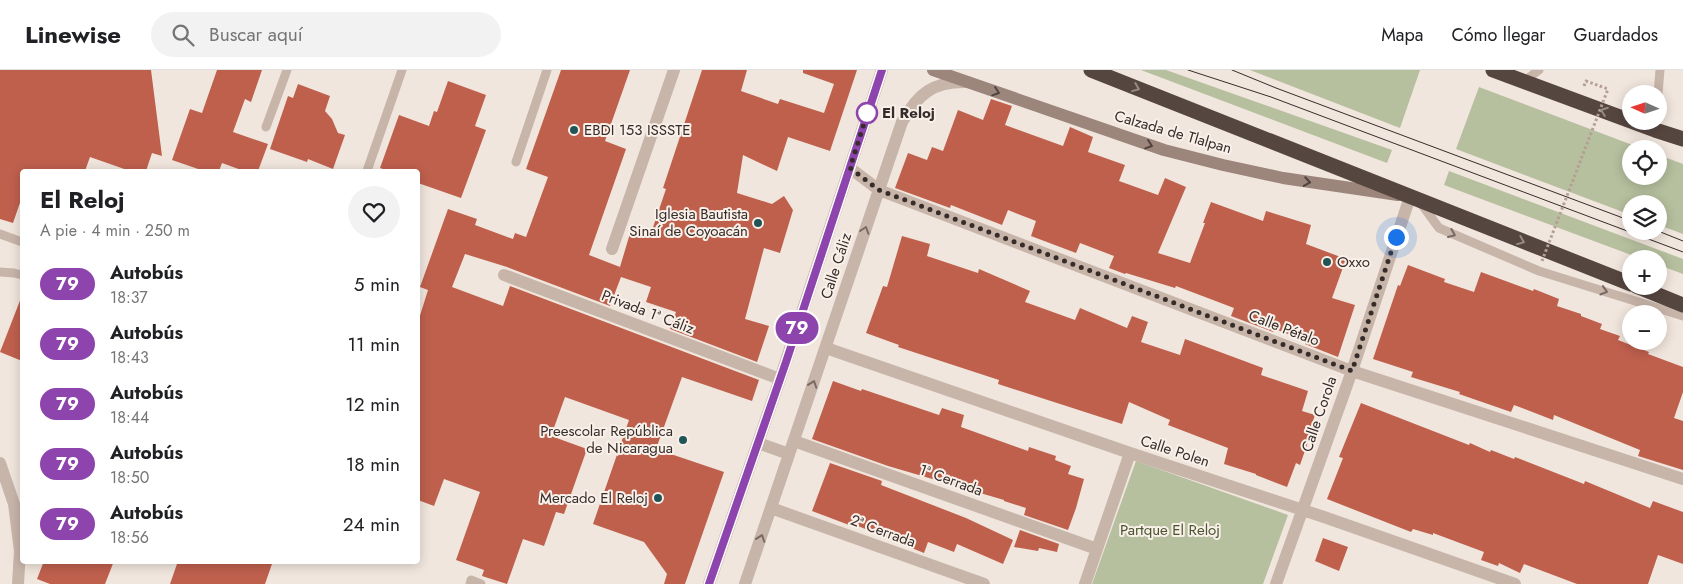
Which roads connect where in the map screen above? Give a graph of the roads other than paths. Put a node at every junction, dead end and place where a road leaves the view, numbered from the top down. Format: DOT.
graph roads {
  1 [pos="287,70"];
  2 [pos="402,70"];
  3 [pos="547,70"];
  4 [pos="674,70"];
  5 [pos="882,70"];
  6 [pos="933,70"];
  7 [pos="1091,70"];
  8 [pos="1493,70"];
  9 [pos="1539,70"];
  10 [pos="1660,70"];
  11 [pos="967,82"];
  12 [pos="1523,82"];
  13 [pos="1659,85"];
  14 [pos="1622,115"];
  15 [pos="266,127"];
  16 [pos="1664,130"];
  17 [pos="1683,139"];
  18 [pos="516,162"];
  19 [pos="850,168"];
  20 [pos="368,169"];
  21 [pos="879,190"];
  22 [pos="1414,199"];
  23 [pos="0,234"];
  24 [pos="20,241"];
  25 [pos="612,249"];
  26 [pos="0,272"];
  27 [pos="20,274"];
  28 [pos="504,274"];
  29 [pos="1622,280"];
  30 [pos="1660,295"];
  31 [pos="1683,304"];
  32 [pos="1683,316"];
  33 [pos="826,348"];
  34 [pos="1352,371"];
  35 [pos="780,379"];
  36 [pos="794,441"];
  37 [pos="758,443"];
  38 [pos="1130,453"];
  39 [pos="789,454"];
  40 [pos="0,463"];
  41 [pos="1683,479"];
  42 [pos="771,508"];
  43 [pos="1302,510"];
  44 [pos="1097,549"];
  45 [pos="750,583"];
  46 [pos="18,584"];
  47 [pos="470,584"];
  48 [pos="481,584"];
  49 [pos="709,584"];
  50 [pos="984,584"];
  51 [pos="1084,584"];
  52 [pos="1276,584"];
  53 [pos="1515,584"];
  1 -- 15 [label="lane"];
  2 -- 20 [label="lane"];
  3 -- 18 [label="lane"];
  4 -- 25 [label="street"];
  5 -- 19 [label="street, Calle Cáliz"];
  6 -- 11 [label="street, Calzada de Tlalpan"];
  7 -- 22 [label="highway, Calzada de Tlalpan, one-way"];
  8 -- 12 [label="highway"];
  9 -- 12 [label="lane"];
  10 -- 13 [label="lane"];
  11 -- 21 [label="street, Calle Cáliz"];
  11 -- 22 [label="street, Calzada de Tlalpan, one-way"];
  14 -- 12 [label="highway, one-way"];
  16 -- 17 [label="highway"];
  19 -- 21 [label="street, Calle Pétalo"];
  19 -- 35 [label="street, Calle Cáliz"];
  33 -- 21 [label="street, Calle Cáliz, one-way"];
  21 -- 34 [label="street, Calle Pétalo"];
  22 -- 29 [label="highway, Calzada de Tlalpan, one-way"];
  22 -- 32 [label="lane, one-way"];
  22 -- 34 [label="street, Calle Corola"];
  23 -- 24 [label="lane"];
  26 -- 27 [label="lane"];
  28 -- 35 [label="street, Privada 1ª Cáliz"];
  30 -- 31 [label="highway"];
  36 -- 33 [label="street, Calle Cáliz, one-way"];
  33 -- 38 [label="street, Calle Polen"];
  34 -- 41 [label="street, Calle Pétalo"];
  34 -- 43 [label="street, Calle Corola"];
  35 -- 37 [label="street, Calle Cáliz"];
  36 -- 39 [label="street, Calle Cáliz"];
  36 -- 44 [label="street, 1ª Cerrada"];
  37 -- 39 [label="street"];
  37 -- 49 [label="street, Calle Cáliz"];
  38 -- 43 [label="street, Calle Polen"];
  38 -- 44 [label="street"];
  39 -- 42 [label="street, Calle Cáliz"];
  40 -- 46 [label="street"];
  45 -- 42 [label="street, Calle Cáliz, one-way"];
  42 -- 50 [label="street, 2ª Cerrada"];
  43 -- 52 [label="street, Calle Corola"];
  43 -- 53 [label="street, Calle Polen"];
  44 -- 51 [label="street"];
  47 -- 48 [label="lane"];
}
